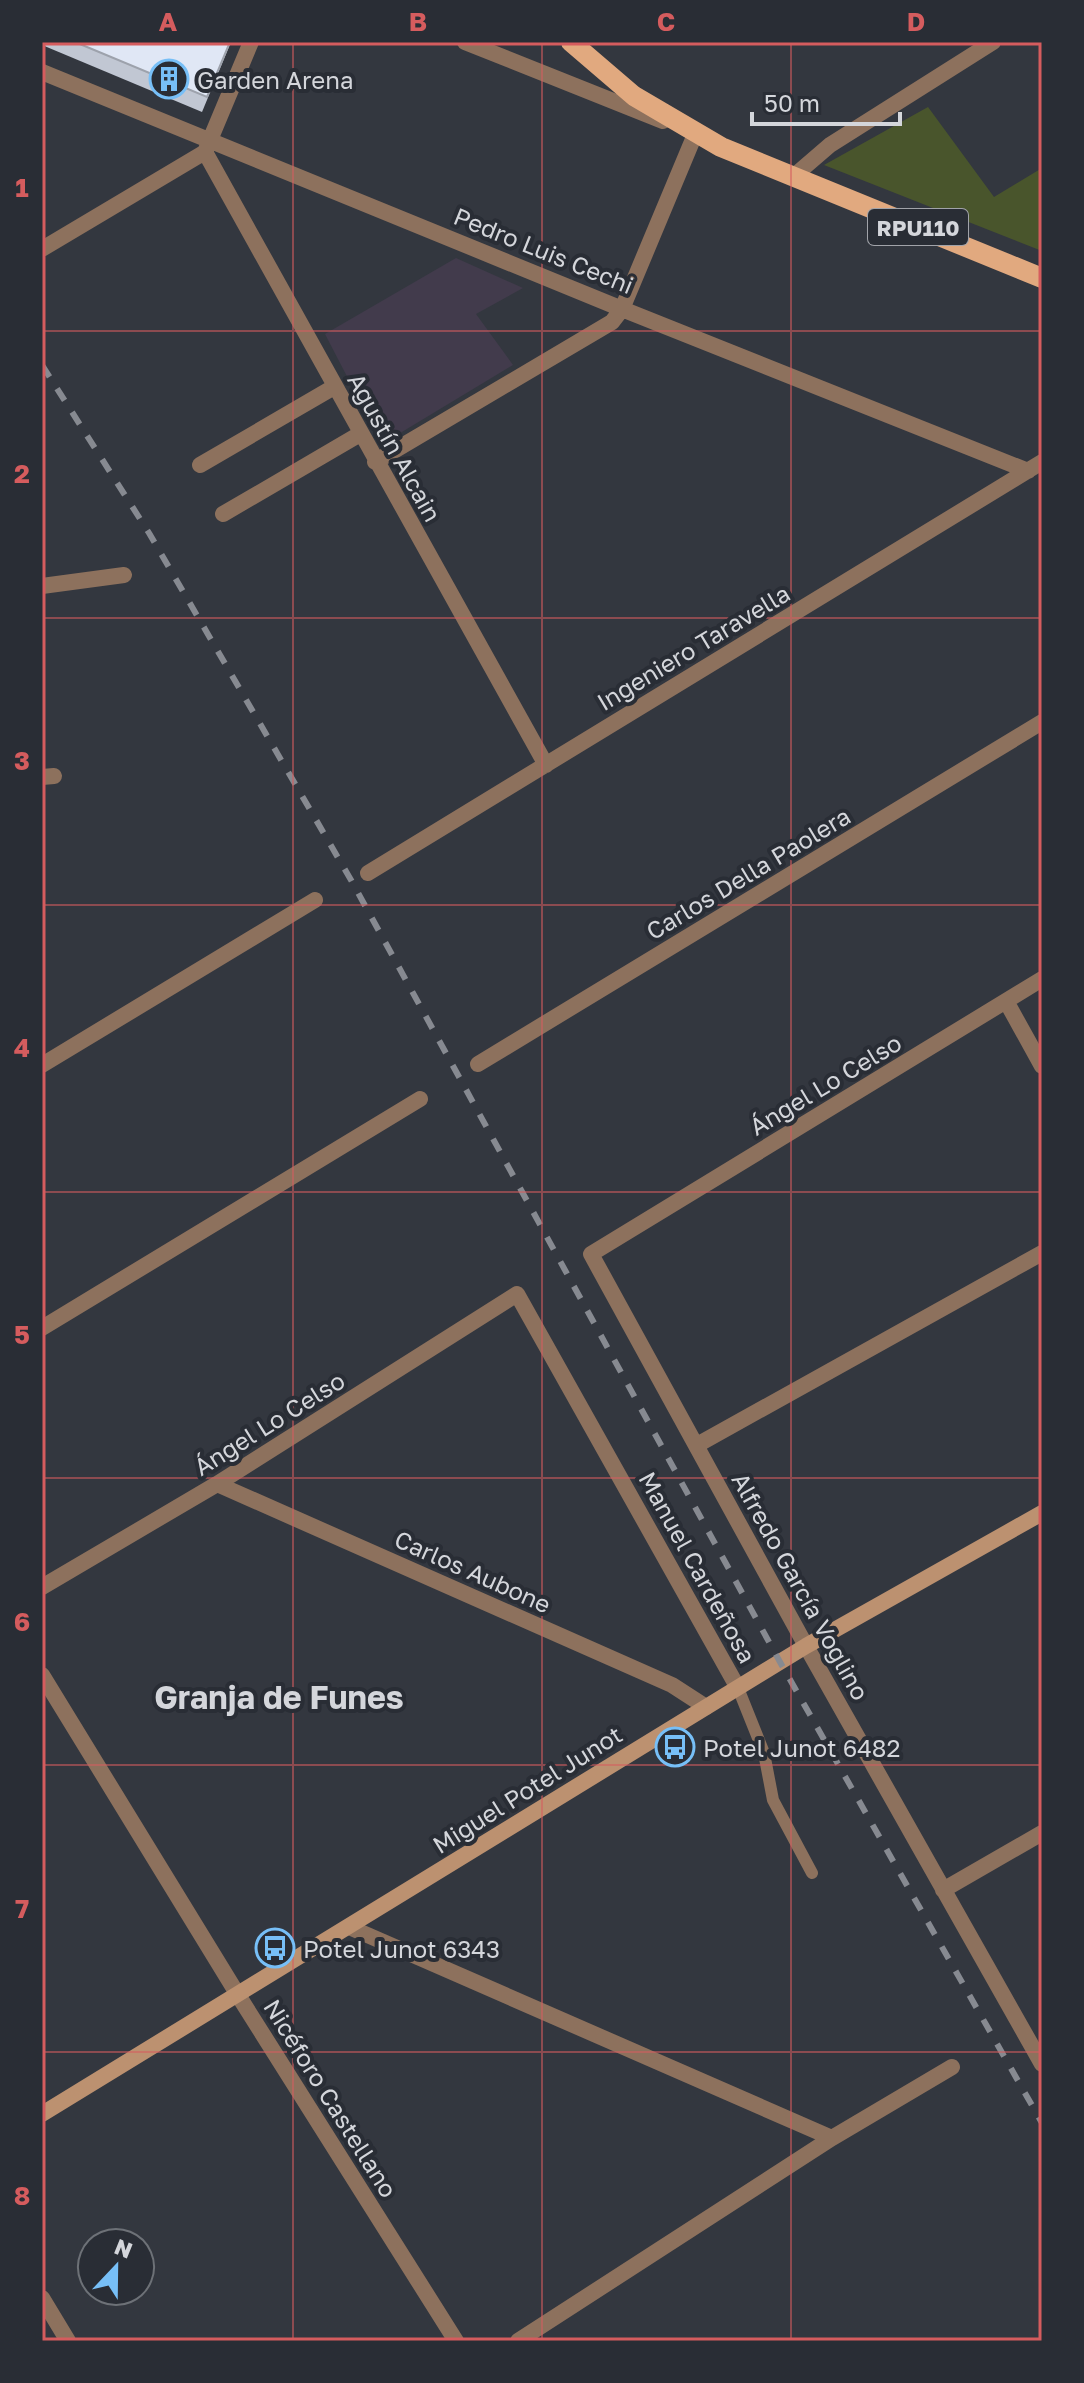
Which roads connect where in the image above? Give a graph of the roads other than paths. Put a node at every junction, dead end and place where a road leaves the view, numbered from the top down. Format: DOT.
graph roads {
  1 [pos="251,42"];
  2 [pos="465,42"];
  3 [pos="571,42"];
  4 [pos="993,42"];
  5 [pos="42,72"];
  6 [pos="696,132"];
  7 [pos="208,146"];
  8 [pos="794,176"];
  9 [pos="42,249"];
  10 [pos="1042,278"];
  11 [pos="622,309"];
  12 [pos="334,387"];
  13 [pos="360,434"];
  14 [pos="375,462"];
  15 [pos="200,465"];
  16 [pos="1035,467"];
  17 [pos="223,514"];
  18 [pos="124,575"];
  19 [pos="42,586"];
  20 [pos="1042,722"];
  21 [pos="546,765"];
  22 [pos="368,873"];
  23 [pos="315,900"];
  24 [pos="1042,979"];
  25 [pos="1006,1001"];
  26 [pos="478,1064"];
  27 [pos="42,1065"];
  28 [pos="1042,1066"];
  29 [pos="420,1099"];
  30 [pos="1042,1253"];
  31 [pos="591,1254"];
  32 [pos="517,1294"];
  33 [pos="42,1328"];
  34 [pos="697,1445"];
  35 [pos="217,1484"];
  36 [pos="1042,1513"];
  37 [pos="42,1587"];
  38 [pos="806,1646"];
  39 [pos="42,1675"];
  40 [pos="738,1688"];
  41 [pos="706,1707"];
  42 [pos="1042,1833"];
  43 [pos="812,1873"];
  44 [pos="943,1890"];
  45 [pos="349,1927"];
  46 [pos="238,1995"];
  47 [pos="1042,2064"];
  48 [pos="952,2067"];
  49 [pos="42,2114"];
  50 [pos="832,2138"];
  51 [pos="42,2298"];
  52 [pos="68,2341"];
  53 [pos="456,2341"];
  54 [pos="518,2341"];
  1 -- 7 [label="street"];
  2 -- 6 [label="street"];
  3 -- 6 [label="main road, RPU110"];
  4 -- 8 [label="street"];
  5 -- 7 [label="street, Pedro Luis Cechi"];
  6 -- 8 [label="main road, RPU110"];
  6 -- 11 [label="street"];
  7 -- 9 [label="street"];
  7 -- 11 [label="street, Pedro Luis Cechi"];
  7 -- 12 [label="street, Agustín Alcain"];
  8 -- 10 [label="main road, RPU110"];
  11 -- 14 [label="street"];
  11 -- 16 [label="street, Pedro Luis Cechi"];
  12 -- 13 [label="street, Agustín Alcain"];
  12 -- 15 [label="street"];
  13 -- 14 [label="street, Agustín Alcain"];
  13 -- 17 [label="street"];
  14 -- 21 [label="street, Agustín Alcain"];
  16 -- 21 [label="street, Ingeniero Taravella"];
  18 -- 19 [label="street"];
  20 -- 26 [label="street, Carlos Della Paolera"];
  21 -- 22 [label="street, Ingeniero Taravella"];
  23 -- 27 [label="street"];
  24 -- 25 [label="street, Ángel Lo Celso"];
  25 -- 28 [label="street"];
  25 -- 31 [label="street, Ángel Lo Celso"];
  29 -- 33 [label="street"];
  30 -- 34 [label="street"];
  31 -- 34 [label="street, Alfredo García Voglino"];
  32 -- 35 [label="street, Ángel Lo Celso"];
  32 -- 40 [label="street, Manuel Cardeñosa"];
  34 -- 38 [label="street, Alfredo García Voglino"];
  35 -- 37 [label="street, Ángel Lo Celso"];
  35 -- 41 [label="street, Carlos Aubone"];
  36 -- 38 [label="main road, Miguel Potel Junot"];
  38 -- 40 [label="main road, Miguel Potel Junot"];
  38 -- 44 [label="street, Alfredo García Voglino"];
  39 -- 46 [label="street, Nicéforo Castellano"];
  40 -- 41 [label="main road, Miguel Potel Junot"];
  40 -- 43 [label="lane, Manuel Cardeñosa"];
  41 -- 45 [label="main road, Miguel Potel Junot"];
  42 -- 44 [label="street"];
  44 -- 47 [label="street, Alfredo García Voglino"];
  45 -- 46 [label="main road, Miguel Potel Junot"];
  45 -- 50 [label="street"];
  46 -- 49 [label="main road, Miguel Potel Junot"];
  46 -- 53 [label="street, Nicéforo Castellano"];
  48 -- 50 [label="street"];
  50 -- 54 [label="street"];
  51 -- 52 [label="street"];
}
